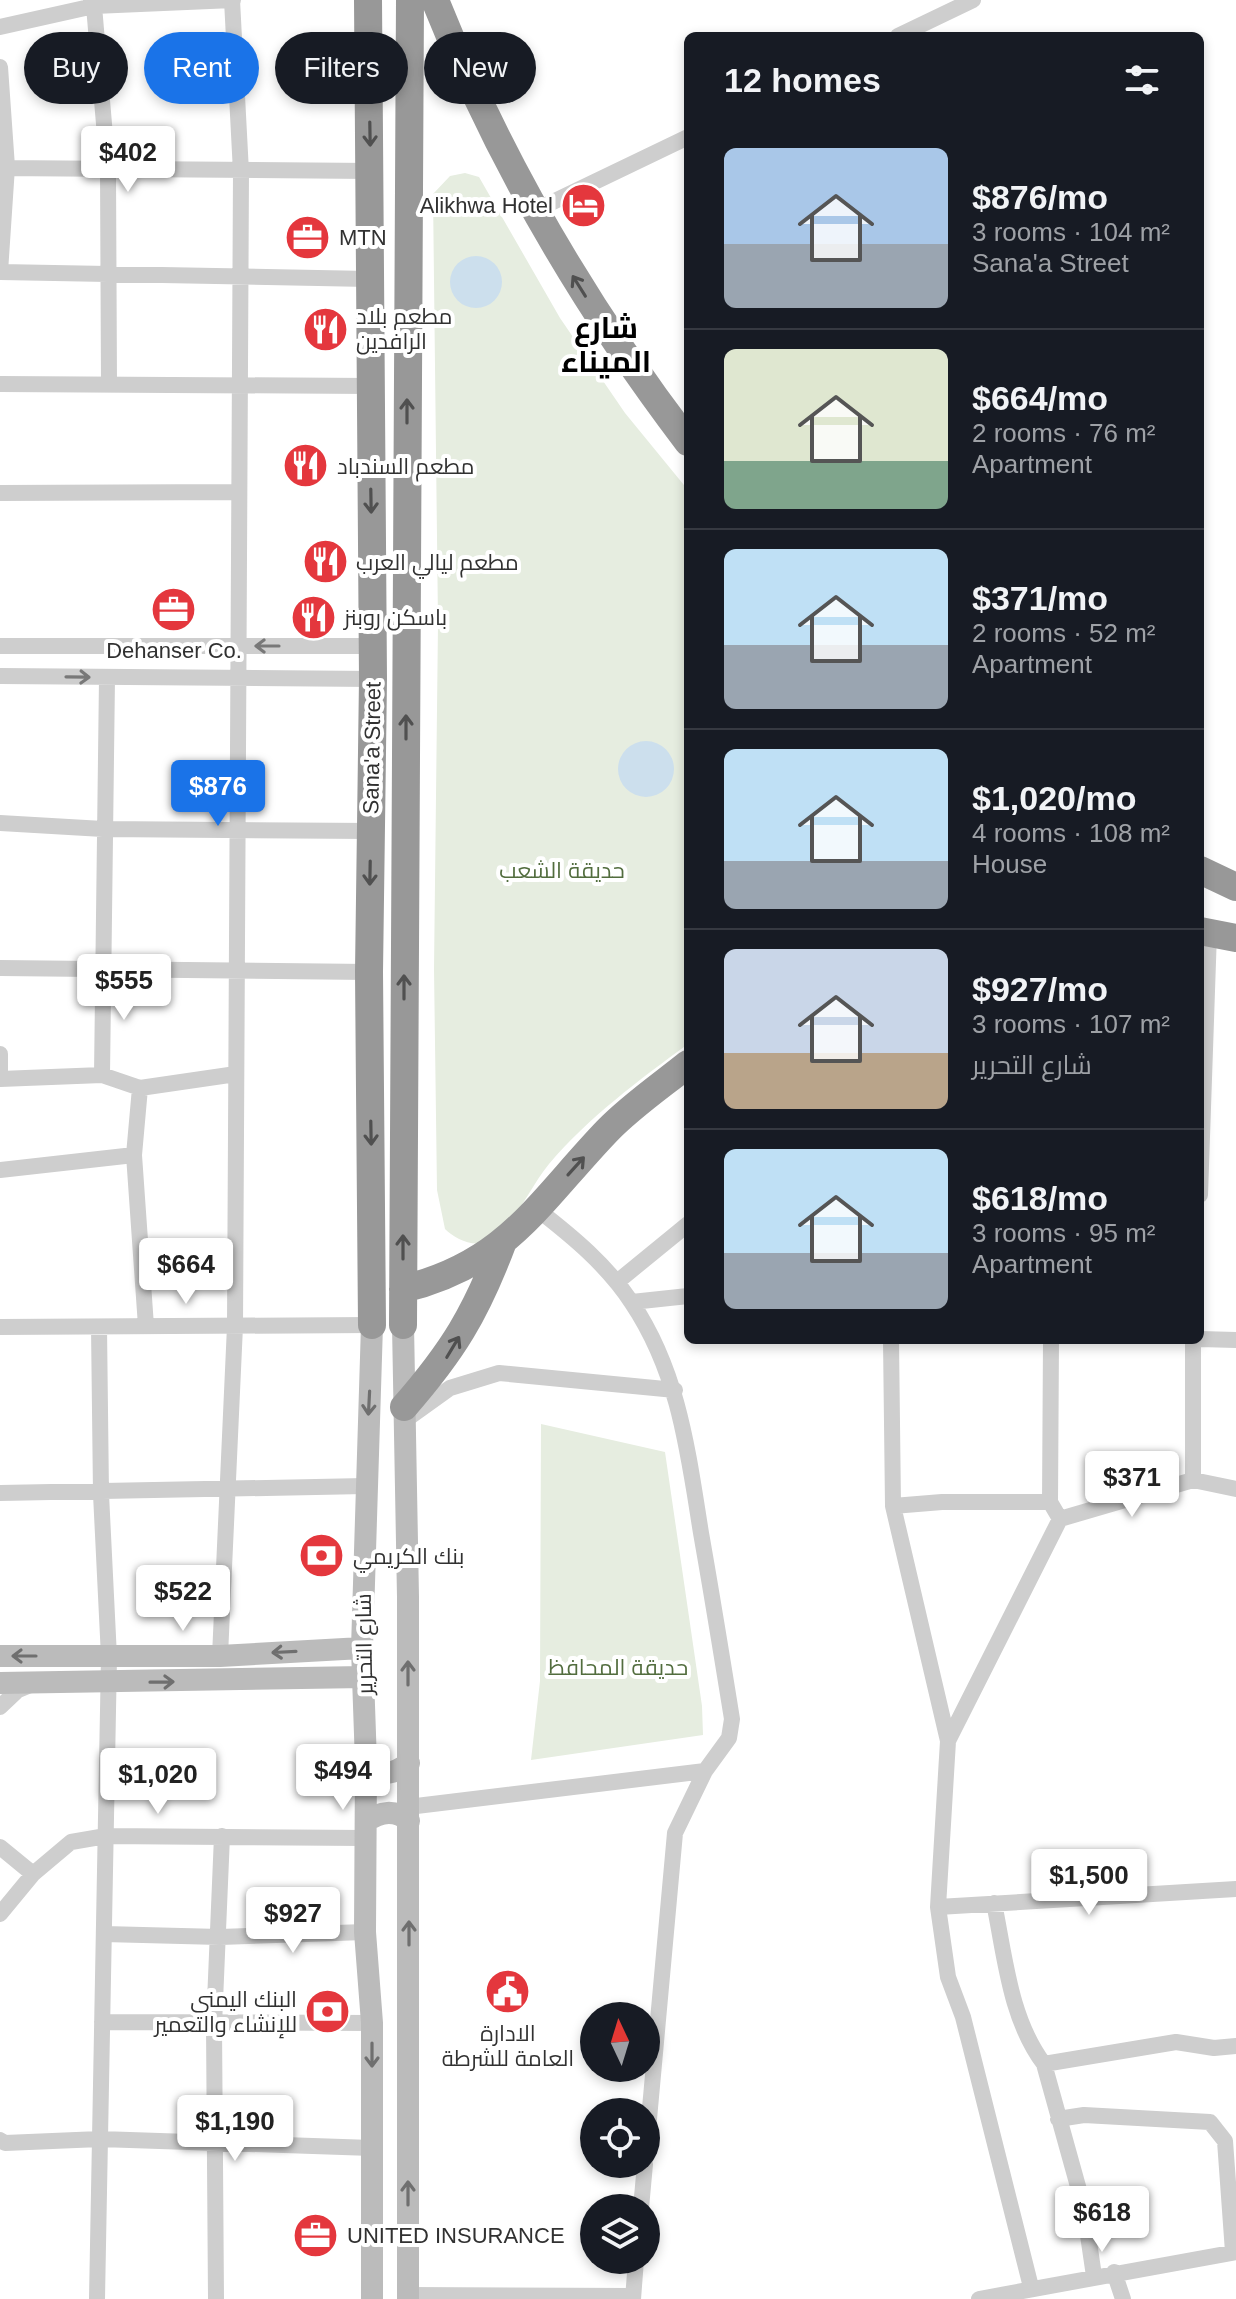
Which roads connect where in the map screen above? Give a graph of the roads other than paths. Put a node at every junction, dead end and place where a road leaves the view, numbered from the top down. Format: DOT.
graph roads {
  1 [pos="232,0"];
  2 [pos="368,0"];
  3 [pos="410,0"];
  4 [pos="435,0"];
  5 [pos="973,0"];
  6 [pos="92,3"];
  7 [pos="0,27"];
  8 [pos="906,32"];
  9 [pos="0,67"];
  10 [pos="684,139"];
  11 [pos="4,168"];
  12 [pos="108,171"];
  13 [pos="371,171"];
  14 [pos="241,172"];
  15 [pos="532,212"];
  16 [pos="0,272"];
  17 [pos="108,274"];
  18 [pos="240,276"];
  19 [pos="369,279"];
  20 [pos="0,384"];
  21 [pos="109,385"];
  22 [pos="240,385"];
  23 [pos="370,386"];
  24 [pos="684,437"];
  25 [pos="239,492"];
  26 [pos="0,493"];
  27 [pos="238,645"];
  28 [pos="0,646"];
  29 [pos="373,646"];
  30 [pos="0,676"];
  31 [pos="107,678"];
  32 [pos="238,678"];
  33 [pos="373,679"];
  34 [pos="0,823"];
  35 [pos="103,829"];
  36 [pos="238,830"];
  37 [pos="371,831"];
  38 [pos="1204,872"];
  39 [pos="1236,887"];
  40 [pos="1215,934"];
  41 [pos="0,968"];
  42 [pos="106,968"];
  43 [pos="237,970"];
  44 [pos="369,972"];
  45 [pos="0,1054"];
  46 [pos="1204,1054"];
  47 [pos="684,1067"];
  48 [pos="236,1074"];
  49 [pos="102,1075"];
  50 [pos="0,1079"];
  51 [pos="140,1088"];
  52 [pos="134,1155"];
  53 [pos="0,1170"];
  54 [pos="537,1209"];
  55 [pos="684,1227"];
  56 [pos="502,1244"];
  57 [pos="617,1282"];
  58 [pos="403,1289"];
  59 [pos="684,1296"];
  60 [pos="632,1302"];
  61 [pos="372,1325"];
  62 [pos="403,1325"];
  63 [pos="146,1326"];
  64 [pos="235,1326"];
  65 [pos="0,1327"];
  66 [pos="99,1327"];
  67 [pos="1204,1339"];
  68 [pos="1236,1340"];
  69 [pos="891,1344"];
  70 [pos="1051,1344"];
  71 [pos="1193,1344"];
  72 [pos="675,1390"];
  73 [pos="404,1415"];
  74 [pos="1193,1480"];
  75 [pos="365,1486"];
  76 [pos="228,1489"];
  77 [pos="1236,1489"];
  78 [pos="0,1493"];
  79 [pos="101,1494"];
  80 [pos="1050,1502"];
  81 [pos="893,1506"];
  82 [pos="1060,1519"];
  83 [pos="362,1648"];
  84 [pos="0,1656"];
  85 [pos="220,1656"];
  86 [pos="109,1657"];
  87 [pos="364,1677"];
  88 [pos="0,1683"];
  89 [pos="35,1683"];
  90 [pos="109,1683"];
  91 [pos="0,1707"];
  92 [pos="948,1741"];
  93 [pos="366,1763"];
  94 [pos="409,1763"];
  95 [pos="705,1771"];
  96 [pos="408,1814"];
  97 [pos="365,1830"];
  98 [pos="106,1836"];
  99 [pos="222,1836"];
  100 [pos="0,1847"];
  101 [pos="33,1874"];
  102 [pos="1236,1889"];
  103 [pos="994,1903"];
  104 [pos="938,1907"];
  105 [pos="0,1914"];
  106 [pos="365,1932"];
  107 [pos="104,1934"];
  108 [pos="220,1937"];
  109 [pos="102,2022"];
  110 [pos="372,2023"];
  111 [pos="214,2025"];
  112 [pos="1236,2046"];
  113 [pos="1044,2064"];
  114 [pos="651,2098"];
  115 [pos="1058,2119"];
  116 [pos="100,2139"];
  117 [pos="0,2140"];
  118 [pos="215,2143"];
  119 [pos="372,2148"];
  120 [pos="1235,2252"];
  121 [pos="1114,2272"];
  122 [pos="635,2274"];
  123 [pos="1094,2276"];
  124 [pos="1031,2287"];
  125 [pos="408,2297"];
  126 [pos="633,2297"];
  127 [pos="97,2299"];
  128 [pos="216,2299"];
  129 [pos="372,2299"];
  130 [pos="979,2299"];
  131 [pos="1123,2299"];
  1 -- 6 [label="street"];
  1 -- 14 [label="street"];
  2 -- 13 [label="highway, Sana'a Street, one-way"];
  58 -- 3 [label="highway, Sana'a Street, one-way"];
  4 -- 15 [label="highway"];
  5 -- 8 [label="street"];
  6 -- 7 [label="street"];
  6 -- 12 [label="street"];
  9 -- 11 [label="street"];
  10 -- 15 [label="street"];
  11 -- 12 [label="street"];
  11 -- 16 [label="street"];
  12 -- 14 [label="street"];
  12 -- 17 [label="street"];
  13 -- 14 [label="street"];
  13 -- 19 [label="highway, Sana'a Street"];
  14 -- 18 [label="street"];
  24 -- 15 [label="highway, one-way"];
  16 -- 17 [label="street"];
  17 -- 18 [label="street"];
  17 -- 21 [label="street"];
  18 -- 19 [label="street"];
  18 -- 22 [label="street"];
  19 -- 23 [label="highway, Sana'a Street"];
  20 -- 21 [label="street"];
  21 -- 22 [label="street"];
  22 -- 23 [label="street"];
  22 -- 25 [label="street"];
  23 -- 29 [label="highway, Sana'a Street, one-way"];
  25 -- 26 [label="street"];
  25 -- 27 [label="street"];
  27 -- 28 [label="street"];
  29 -- 27 [label="street, one-way"];
  27 -- 32 [label="street"];
  29 -- 33 [label="highway, Sana'a Street"];
  30 -- 31 [label="street, one-way"];
  31 -- 32 [label="street"];
  31 -- 35 [label="street"];
  32 -- 33 [label="street"];
  32 -- 36 [label="street"];
  33 -- 37 [label="highway, Sana'a Street"];
  34 -- 35 [label="street"];
  35 -- 36 [label="street"];
  35 -- 42 [label="street"];
  36 -- 37 [label="street"];
  36 -- 43 [label="street"];
  37 -- 44 [label="highway, Sana'a Street, one-way"];
  38 -- 39 [label="highway"];
  40 -- 46 [label="street"];
  41 -- 42 [label="street"];
  42 -- 43 [label="street"];
  42 -- 49 [label="street"];
  43 -- 44 [label="street"];
  43 -- 48 [label="street"];
  44 -- 61 [label="highway, Sana'a Street, one-way"];
  45 -- 50 [label="street"];
  54 -- 47 [label="highway, one-way"];
  48 -- 51 [label="street"];
  48 -- 64 [label="street"];
  49 -- 50 [label="street"];
  49 -- 51 [label="street"];
  51 -- 52 [label="street"];
  52 -- 53 [label="street"];
  52 -- 63 [label="street"];
  54 -- 56 [label="highway"];
  54 -- 57 [label="street"];
  55 -- 57 [label="street"];
  56 -- 58 [label="highway"];
  73 -- 56 [label="highway, one-way"];
  57 -- 60 [label="street"];
  58 -- 62 [label="highway, Sana'a Street"];
  59 -- 60 [label="street"];
  60 -- 72 [label="street"];
  61 -- 64 [label="street"];
  61 -- 75 [label="main road, شارع التحرير, one-way"];
  62 -- 73 [label="main road, شارع التحرير"];
  63 -- 64 [label="street"];
  63 -- 66 [label="street"];
  64 -- 76 [label="street"];
  65 -- 66 [label="street"];
  66 -- 79 [label="street"];
  67 -- 68 [label="street"];
  69 -- 81 [label="street"];
  70 -- 80 [label="street"];
  71 -- 74 [label="street"];
  72 -- 73 [label="street"];
  72 -- 95 [label="street"];
  94 -- 73 [label="main road, شارع التحرير, one-way"];
  74 -- 77 [label="street"];
  74 -- 82 [label="street"];
  75 -- 76 [label="street"];
  75 -- 83 [label="main road, شارع التحرير"];
  76 -- 79 [label="street"];
  76 -- 85 [label="street"];
  78 -- 79 [label="street"];
  79 -- 86 [label="street"];
  80 -- 81 [label="street"];
  80 -- 82 [label="street"];
  81 -- 92 [label="street"];
  82 -- 92 [label="street"];
  83 -- 85 [label="main road, one-way"];
  83 -- 87 [label="main road, شارع التحرير"];
  86 -- 84 [label="main road, one-way"];
  85 -- 86 [label="main road"];
  86 -- 90 [label="street"];
  90 -- 87 [label="main road, one-way"];
  87 -- 93 [label="main road, شارع التحرير"];
  88 -- 89 [label="main road"];
  89 -- 90 [label="main road"];
  89 -- 91 [label="street"];
  90 -- 98 [label="street"];
  92 -- 104 [label="street"];
  93 -- 94 [label="main road"];
  93 -- 97 [label="main road, شارع التحرير"];
  94 -- 96 [label="main road, شارع التحرير"];
  95 -- 96 [label="street"];
  95 -- 114 [label="street"];
  96 -- 97 [label="main road"];
  125 -- 96 [label="main road, شارع التحرير, one-way"];
  97 -- 99 [label="street"];
  97 -- 106 [label="main road, شارع التحرير"];
  98 -- 99 [label="street"];
  98 -- 101 [label="street"];
  98 -- 107 [label="street"];
  99 -- 108 [label="street"];
  100 -- 101 [label="street"];
  101 -- 105 [label="street"];
  102 -- 103 [label="street"];
  103 -- 104 [label="street"];
  103 -- 113 [label="street"];
  104 -- 124 [label="street"];
  106 -- 108 [label="street"];
  106 -- 110 [label="main road, شارع التحرير"];
  107 -- 108 [label="street"];
  107 -- 109 [label="street"];
  108 -- 111 [label="street"];
  109 -- 111 [label="street"];
  109 -- 116 [label="street"];
  110 -- 111 [label="street"];
  110 -- 119 [label="main road, شارع التحرير, one-way"];
  111 -- 118 [label="street"];
  112 -- 113 [label="street"];
  113 -- 115 [label="street"];
  115 -- 120 [label="street"];
  115 -- 123 [label="street"];
  116 -- 117 [label="street"];
  116 -- 118 [label="street"];
  116 -- 127 [label="street"];
  118 -- 119 [label="street"];
  118 -- 128 [label="street"];
  119 -- 129 [label="main road, شارع التحرير"];
  120 -- 121 [label="street"];
  121 -- 123 [label="street"];
  121 -- 131 [label="street"];
  122 -- 126 [label="street"];
  123 -- 124 [label="street"];
  124 -- 130 [label="street"];
  125 -- 126 [label="street"];
}
